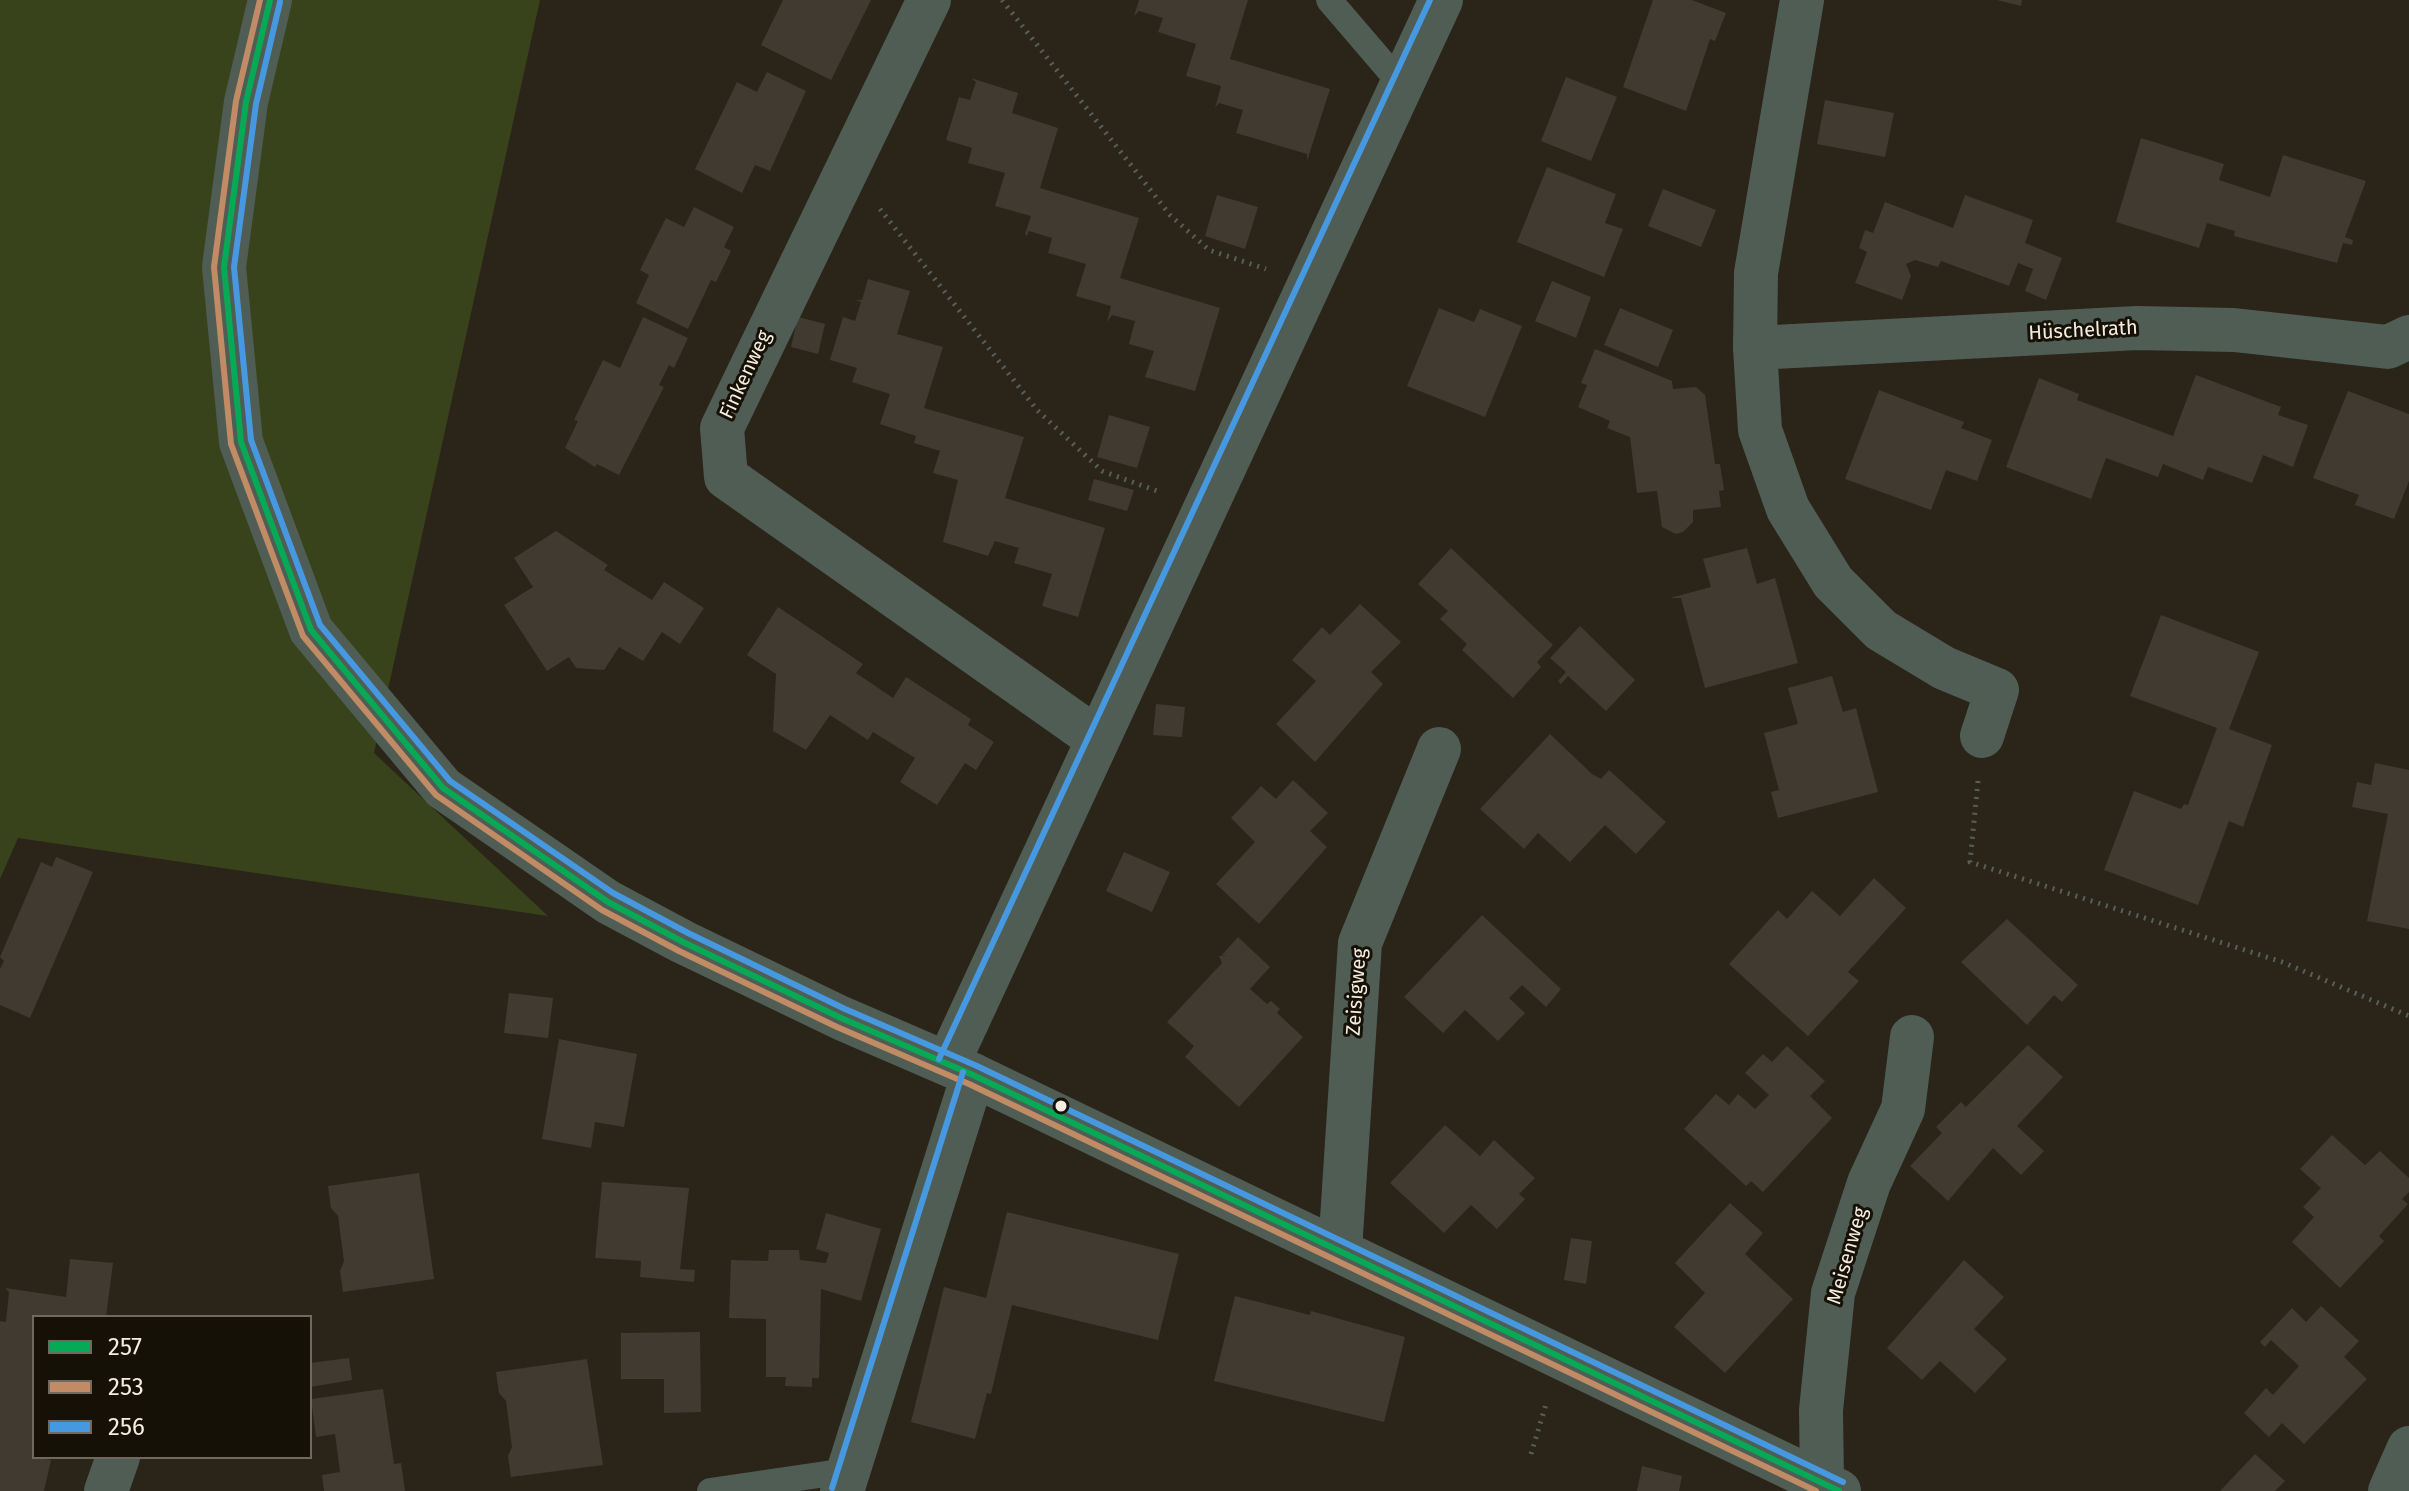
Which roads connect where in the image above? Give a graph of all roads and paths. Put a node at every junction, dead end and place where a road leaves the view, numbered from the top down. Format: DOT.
graph roads {
  1 [pos="270,0"];
  2 [pos="929,0"];
  3 [pos="1002,0"];
  4 [pos="1329,0"];
  5 [pos="1441,0"];
  6 [pos="1802,0"];
  7 [pos="1401,84"];
  8 [pos="848,169"];
  9 [pos="1309,283"];
  10 [pos="2409,337"];
  11 [pos="1755,348"];
  12 [pos="1206,509"];
  13 [pos="1982,736"];
  14 [pos="1096,738"];
  15 [pos="1439,749"];
  16 [pos="2409,1016"];
  17 [pos="1912,1037"];
  18 [pos="961,1069"];
  19 [pos="1340,1250"];
  20 [pos="2409,1448"];
  21 [pos="117,1459"];
  22 [pos="844,1481"];
  23 [pos="1830,1487"];
  24 [pos="106,1491"];
  25 [pos="710,1491"];
  26 [pos="2390,1491"];
  1 -- 18 [label="street"];
  2 -- 8 [label="street, Finkenweg"];
  3 -- 9 [label="path"];
  4 -- 7 [label="lane"];
  5 -- 7 [label="street"];
  6 -- 11 [label="street"];
  7 -- 9 [label="street"];
  8 -- 12 [label="path"];
  8 -- 14 [label="street, Finkenweg"];
  9 -- 12 [label="street"];
  10 -- 11 [label="street, Hüschelrath"];
  11 -- 13 [label="street"];
  12 -- 14 [label="street"];
  13 -- 16 [label="path"];
  14 -- 18 [label="street"];
  15 -- 19 [label="street, Zeisigweg"];
  17 -- 23 [label="street, Meisenweg"];
  18 -- 19 [label="street"];
  18 -- 22 [label="street"];
  19 -- 23 [label="street"];
  20 -- 26 [label="street"];
  21 -- 24 [label="street"];
  22 -- 25 [label="lane"];
}
